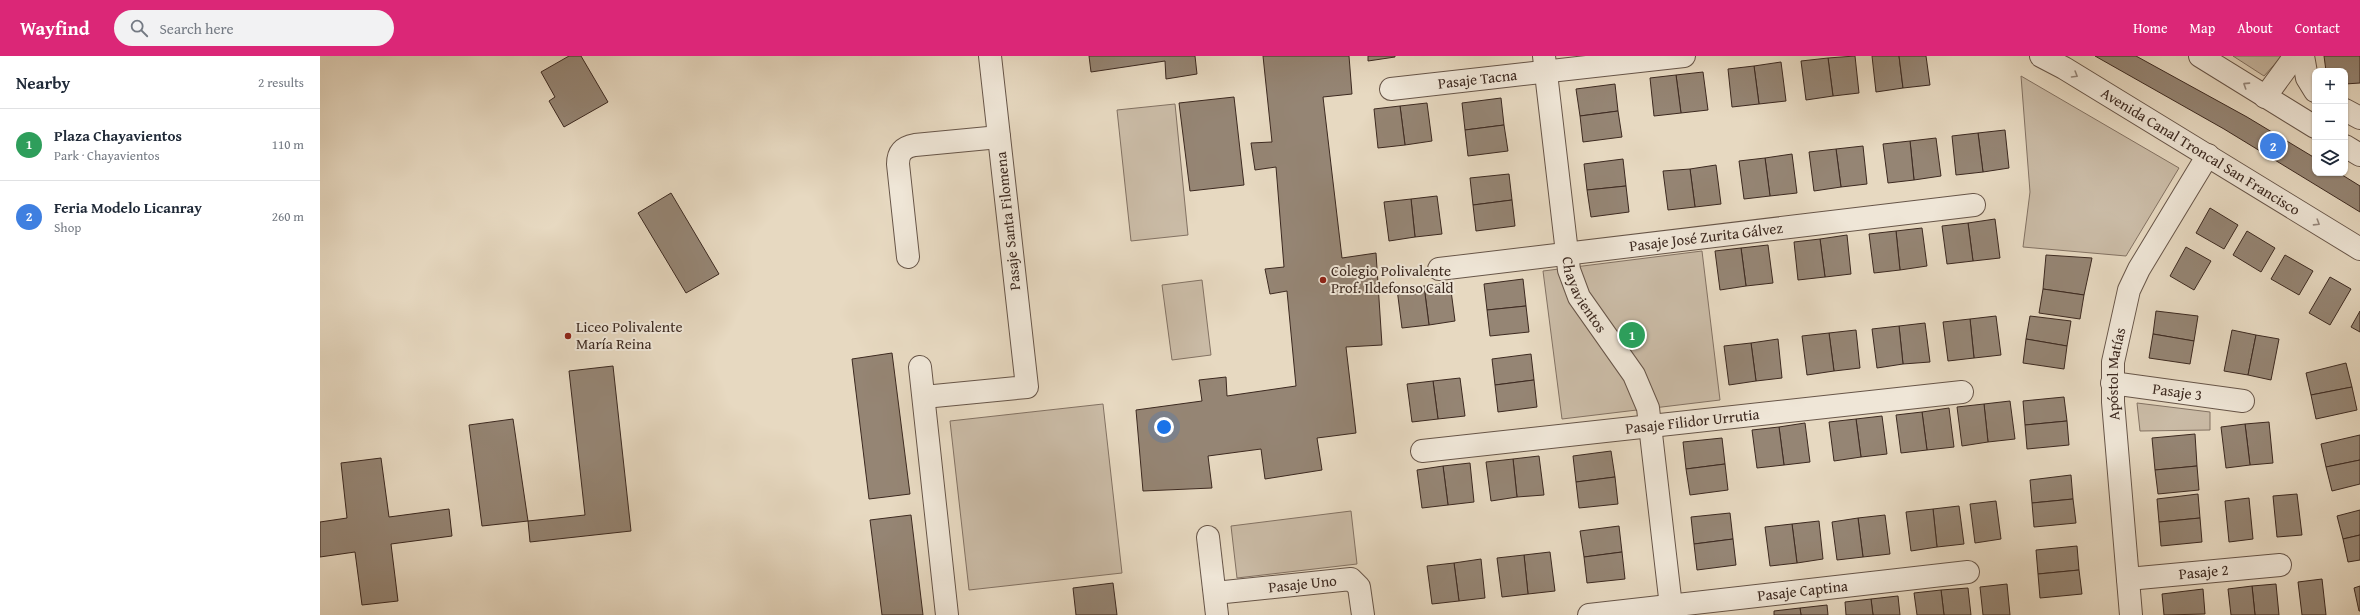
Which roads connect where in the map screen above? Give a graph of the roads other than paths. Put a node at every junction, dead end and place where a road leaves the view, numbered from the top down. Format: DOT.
graph roads {
  1 [pos="990,56"];
  2 [pos="1684,56"];
  3 [pos="2041,56"];
  4 [pos="2200,56"];
  5 [pos="2295,60"];
  6 [pos="1545,64"];
  7 [pos="2312,87"];
  8 [pos="1391,89"];
  9 [pos="2265,97"];
  10 [pos="2348,112"];
  11 [pos="2360,118"];
  12 [pos="2312,125"];
  13 [pos="999,137"];
  14 [pos="2348,148"];
  15 [pos="2208,155"];
  16 [pos="2360,155"];
  17 [pos="1974,205"];
  18 [pos="2360,249"];
  19 [pos="1567,254"];
  20 [pos="908,257"];
  21 [pos="1439,269"];
  22 [pos="920,367"];
  23 [pos="2112,383"];
  24 [pos="1962,392"];
  25 [pos="924,397"];
  26 [pos="2243,401"];
  27 [pos="1651,426"];
  28 [pos="1422,451"];
  29 [pos="1208,537"];
  30 [pos="2280,565"];
  31 [pos="1968,572"];
  32 [pos="2128,579"];
  33 [pos="1215,593"];
  34 [pos="1672,610"];
  35 [pos="947,615"];
  36 [pos="1218,615"];
  37 [pos="1362,615"];
  38 [pos="1589,615"];
  39 [pos="2131,615"];
  1 -- 13 [label="street, Pasaje Santa Filomena"];
  2 -- 6 [label="street, Pasaje Tacna"];
  3 -- 15 [label="street, Avenida Canal Troncal San Francisco, one-way"];
  9 -- 4 [label="street, one-way"];
  5 -- 7 [label="street"];
  5 -- 9 [label="street"];
  6 -- 8 [label="street, Pasaje Tacna"];
  6 -- 19 [label="street, Chayavientos"];
  9 -- 12 [label="street"];
  10 -- 11 [label="street"];
  13 -- 20 [label="street"];
  13 -- 25 [label="street, Pasaje Santa Filomena"];
  14 -- 16 [label="street"];
  15 -- 18 [label="street, Avenida Canal Troncal San Francisco, one-way"];
  15 -- 23 [label="street, Apóstol Matías"];
  17 -- 19 [label="street, Pasaje José Zurita Gálvez"];
  19 -- 21 [label="street, Pasaje José Zurita Gálvez"];
  19 -- 27 [label="street, Chayavientos"];
  22 -- 25 [label="street"];
  23 -- 26 [label="street, Pasaje 3"];
  23 -- 32 [label="street, Apóstol Matías"];
  24 -- 27 [label="street, Pasaje Filidor Urrutia"];
  25 -- 35 [label="street"];
  27 -- 28 [label="street, Pasaje Filidor Urrutia"];
  27 -- 34 [label="street, Chayavientos"];
  29 -- 33 [label="street"];
  30 -- 32 [label="street, Pasaje 2"];
  31 -- 34 [label="street, Pasaje Captina"];
  32 -- 39 [label="street, Apóstol Matías"];
  33 -- 36 [label="street"];
  33 -- 37 [label="street, Pasaje Uno"];
  34 -- 38 [label="street, Pasaje Captina"];
}
